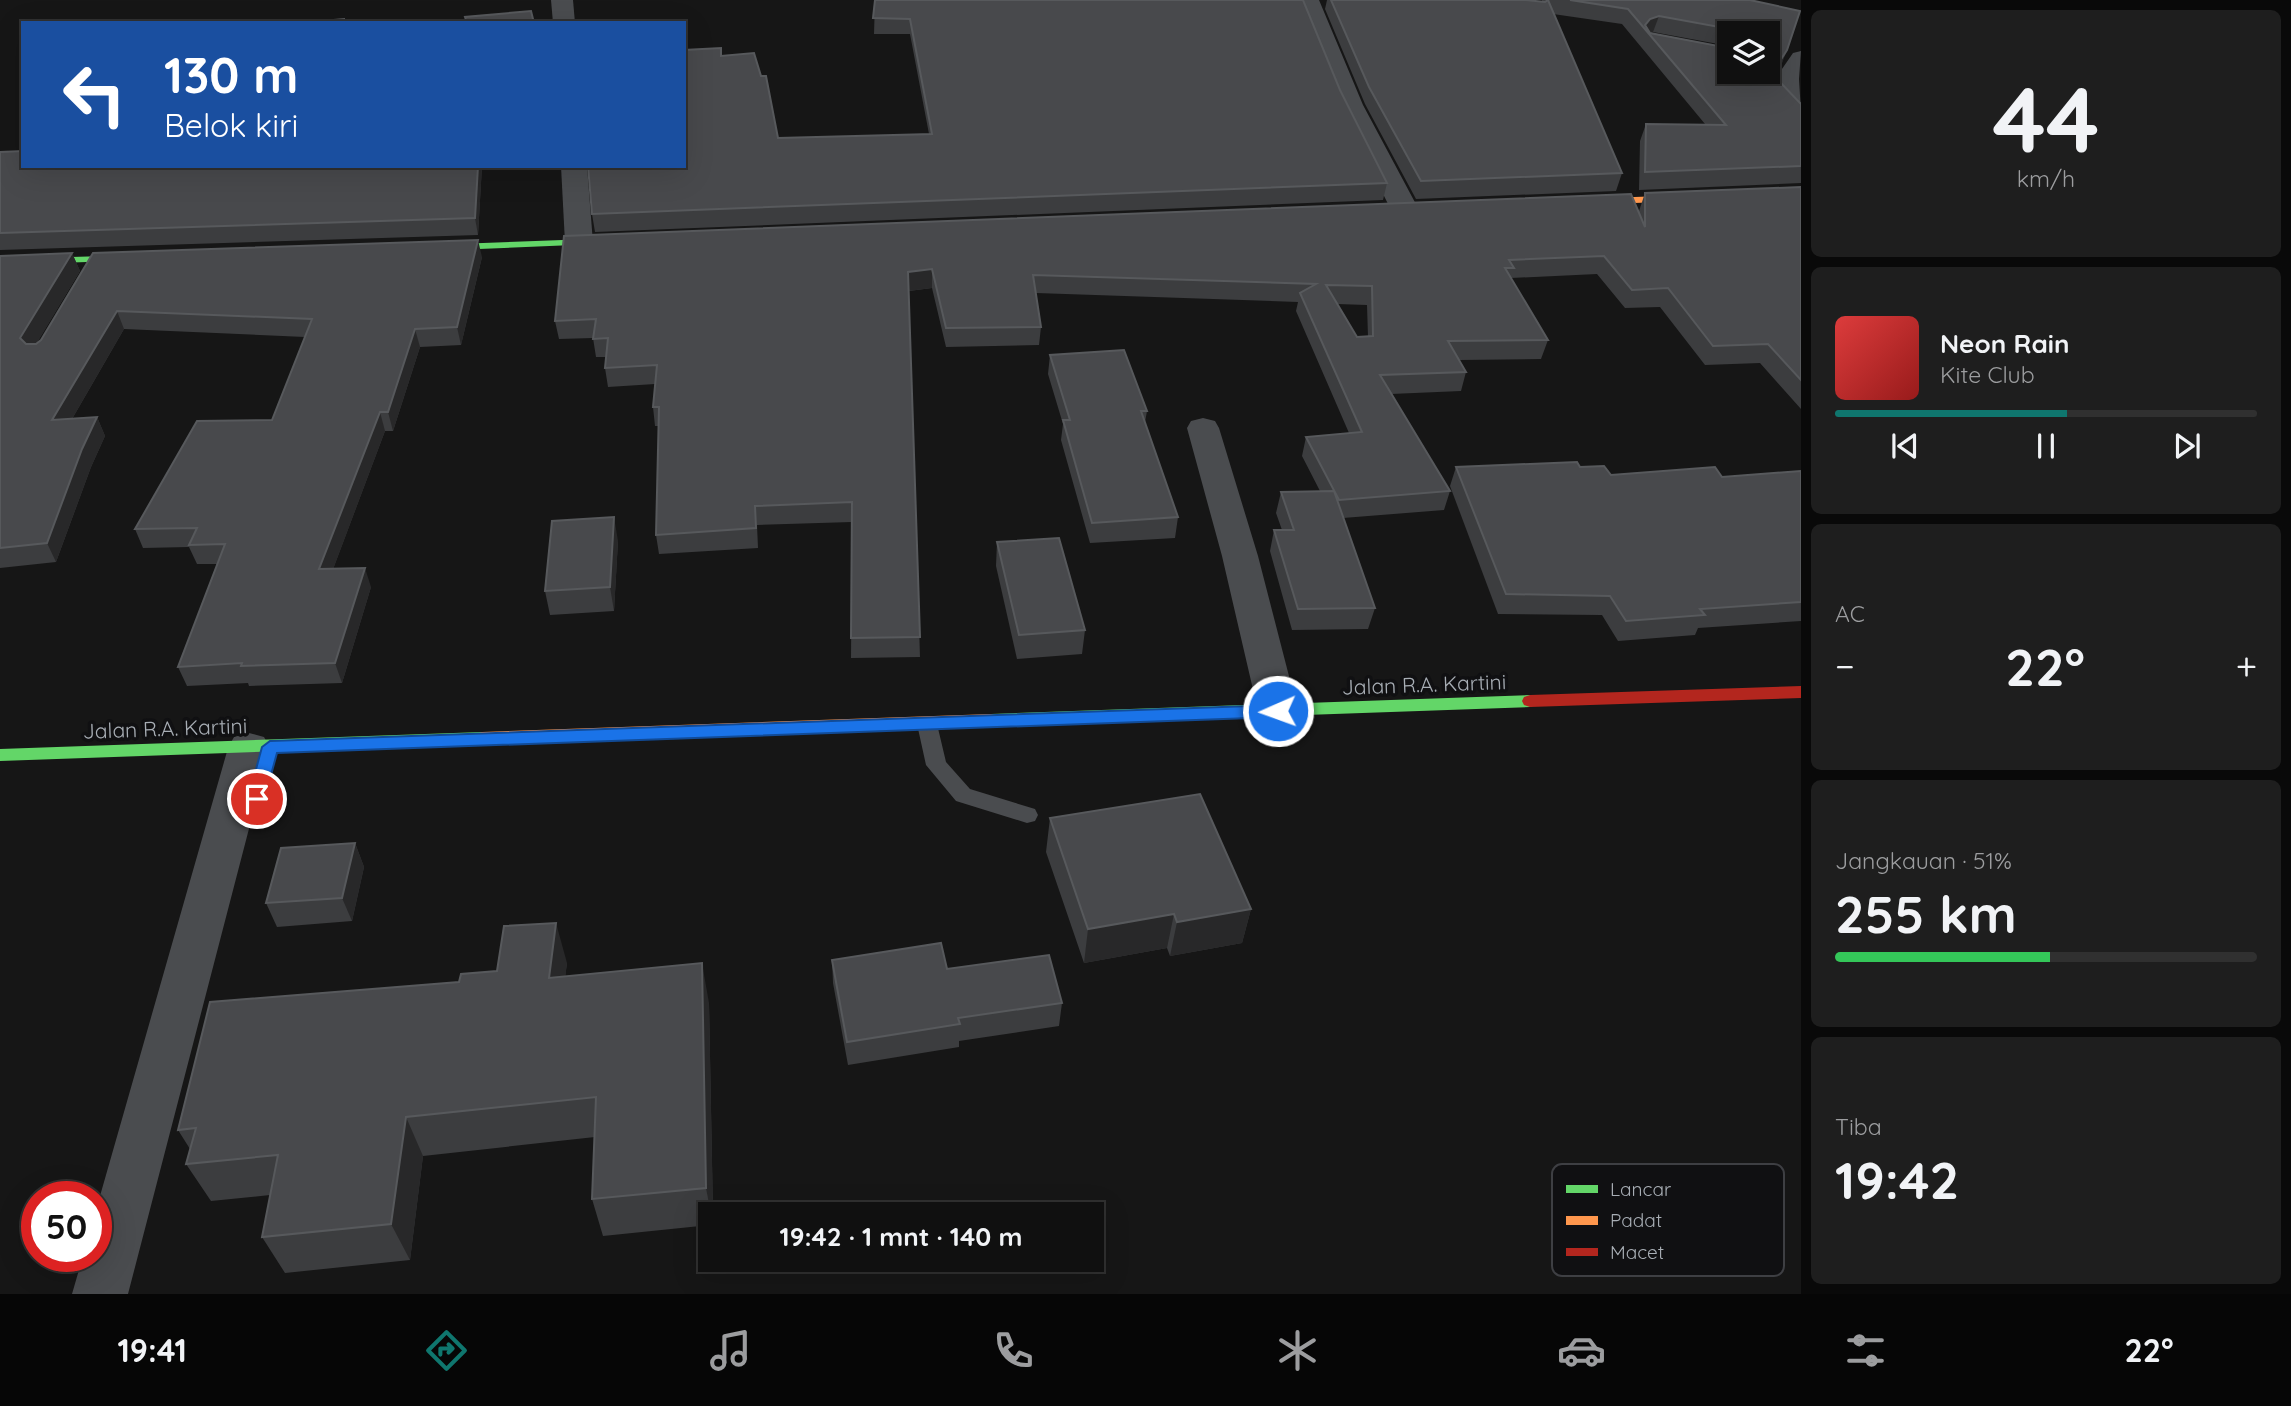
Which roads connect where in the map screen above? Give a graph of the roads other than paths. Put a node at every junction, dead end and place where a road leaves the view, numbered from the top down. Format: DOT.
graph roads {
  1 [pos="562,0"];
  2 [pos="1308,0"];
  3 [pos="564,21"];
  4 [pos="1795,69"];
  5 [pos="1801,105"];
  6 [pos="574,168"];
  7 [pos="1801,194"];
  8 [pos="1558,202"];
  9 [pos="1406,208"];
  10 [pos="635,240"];
  11 [pos="579,243"];
  12 [pos="414,248"];
  13 [pos="152,257"];
  14 [pos="0,262"];
  15 [pos="1203,428"];
  16 [pos="1801,692"];
  17 [pos="1278,711"];
  18 [pos="927,723"];
  19 [pos="260,747"];
  20 [pos="0,755"];
  21 [pos="1027,815"];
  22 [pos="100,1294"];
  23 [pos="128,1294"];
  1 -- 3 [label="street"];
  2 -- 9 [label="street"];
  4 -- 5 [label="street"];
  6 -- 11 [label="street"];
  7 -- 8 [label="main road"];
  10 -- 11 [label="main road"];
  11 -- 12 [label="main road"];
  13 -- 14 [label="main road"];
  15 -- 17 [label="street"];
  16 -- 17 [label="main road, Jalan R.A. Kartini"];
  17 -- 18 [label="main road, Jalan R.A. Kartini"];
  18 -- 19 [label="main road, Jalan R.A. Kartini"];
  18 -- 21 [label="lane"];
  19 -- 20 [label="main road, Jalan R.A. Kartini"];
  19 -- 22 [label="street"];
  19 -- 23 [label="street"];
}
